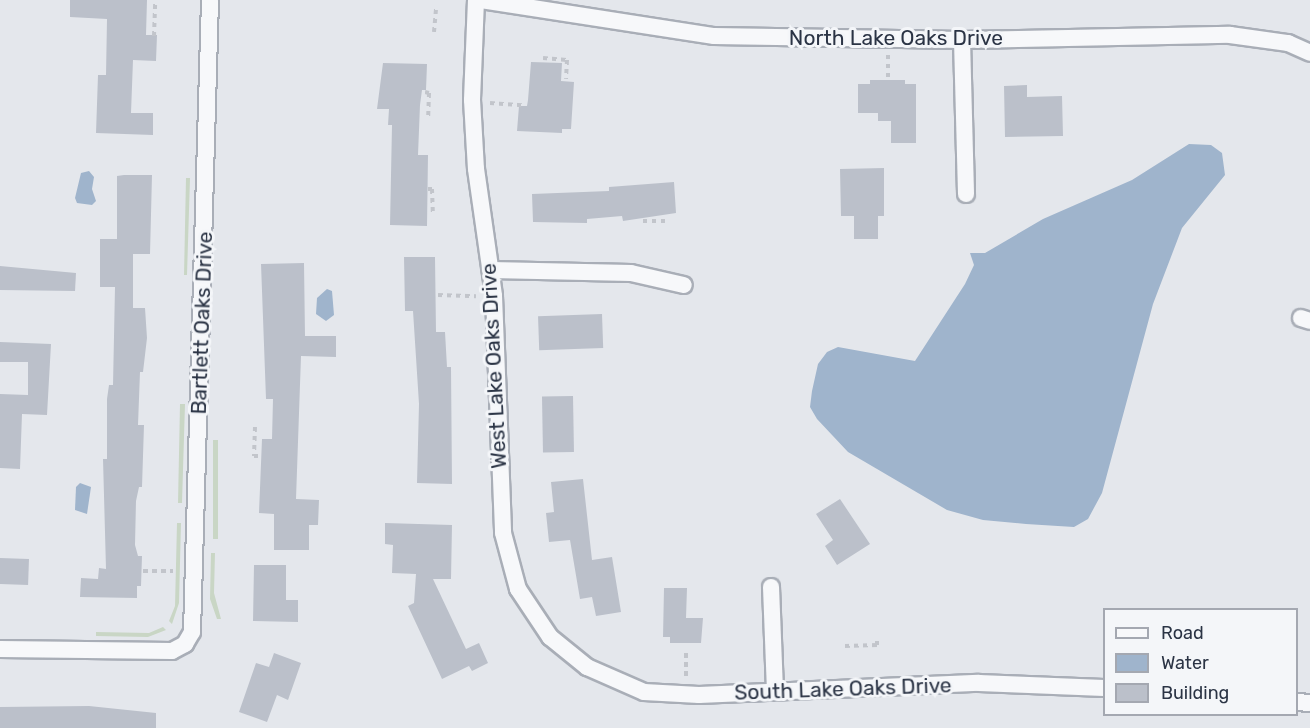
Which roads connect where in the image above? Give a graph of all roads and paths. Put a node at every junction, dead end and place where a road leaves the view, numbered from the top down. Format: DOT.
graph roads {
  1 [pos="210,0"];
  2 [pos="476,0"];
  3 [pos="481,0"];
  4 [pos="154,4"];
  5 [pos="436,7"];
  6 [pos="434,32"];
  7 [pos="154,36"];
  8 [pos="962,39"];
  9 [pos="1310,53"];
  10 [pos="888,54"];
  11 [pos="543,58"];
  12 [pos="566,79"];
  13 [pos="888,79"];
  14 [pos="425,92"];
  15 [pos="487,102"];
  16 [pos="522,105"];
  17 [pos="428,116"];
  18 [pos="428,189"];
  19 [pos="966,194"];
  20 [pos="433,215"];
  21 [pos="643,221"];
  22 [pos="667,221"];
  23 [pos="491,270"];
  24 [pos="684,285"];
  25 [pos="438,295"];
  26 [pos="476,296"];
  27 [pos="255,427"];
  28 [pos="259,456"];
  29 [pos="143,571"];
  30 [pos="173,572"];
  31 [pos="771,587"];
  32 [pos="877,641"];
  33 [pos="844,646"];
  34 [pos="0,649"];
  35 [pos="686,650"];
  36 [pos="587,667"];
  37 [pos="686,678"];
  38 [pos="1103,688"];
  39 [pos="775,689"];
  1 -- 34 [label="street, Bartlett Oaks Drive"];
  2 -- 23 [label="street, West Lake Oaks Drive"];
  3 -- 8 [label="street, North Lake Oaks Drive"];
  4 -- 7 [label="path"];
  5 -- 6 [label="path"];
  8 -- 9 [label="street, North Lake Oaks Drive"];
  8 -- 19 [label="street"];
  10 -- 13 [label="path"];
  11 -- 12 [label="path"];
  14 -- 17 [label="path"];
  15 -- 16 [label="path"];
  18 -- 20 [label="path"];
  21 -- 22 [label="path"];
  23 -- 24 [label="street"];
  23 -- 36 [label="street, West Lake Oaks Drive"];
  25 -- 26 [label="path"];
  27 -- 28 [label="path"];
  29 -- 30 [label="path"];
  31 -- 39 [label="street"];
  32 -- 33 [label="path"];
  35 -- 37 [label="path"];
  36 -- 39 [label="street, South Lake Oaks Drive"];
  38 -- 39 [label="street, South Lake Oaks Drive"];
}
